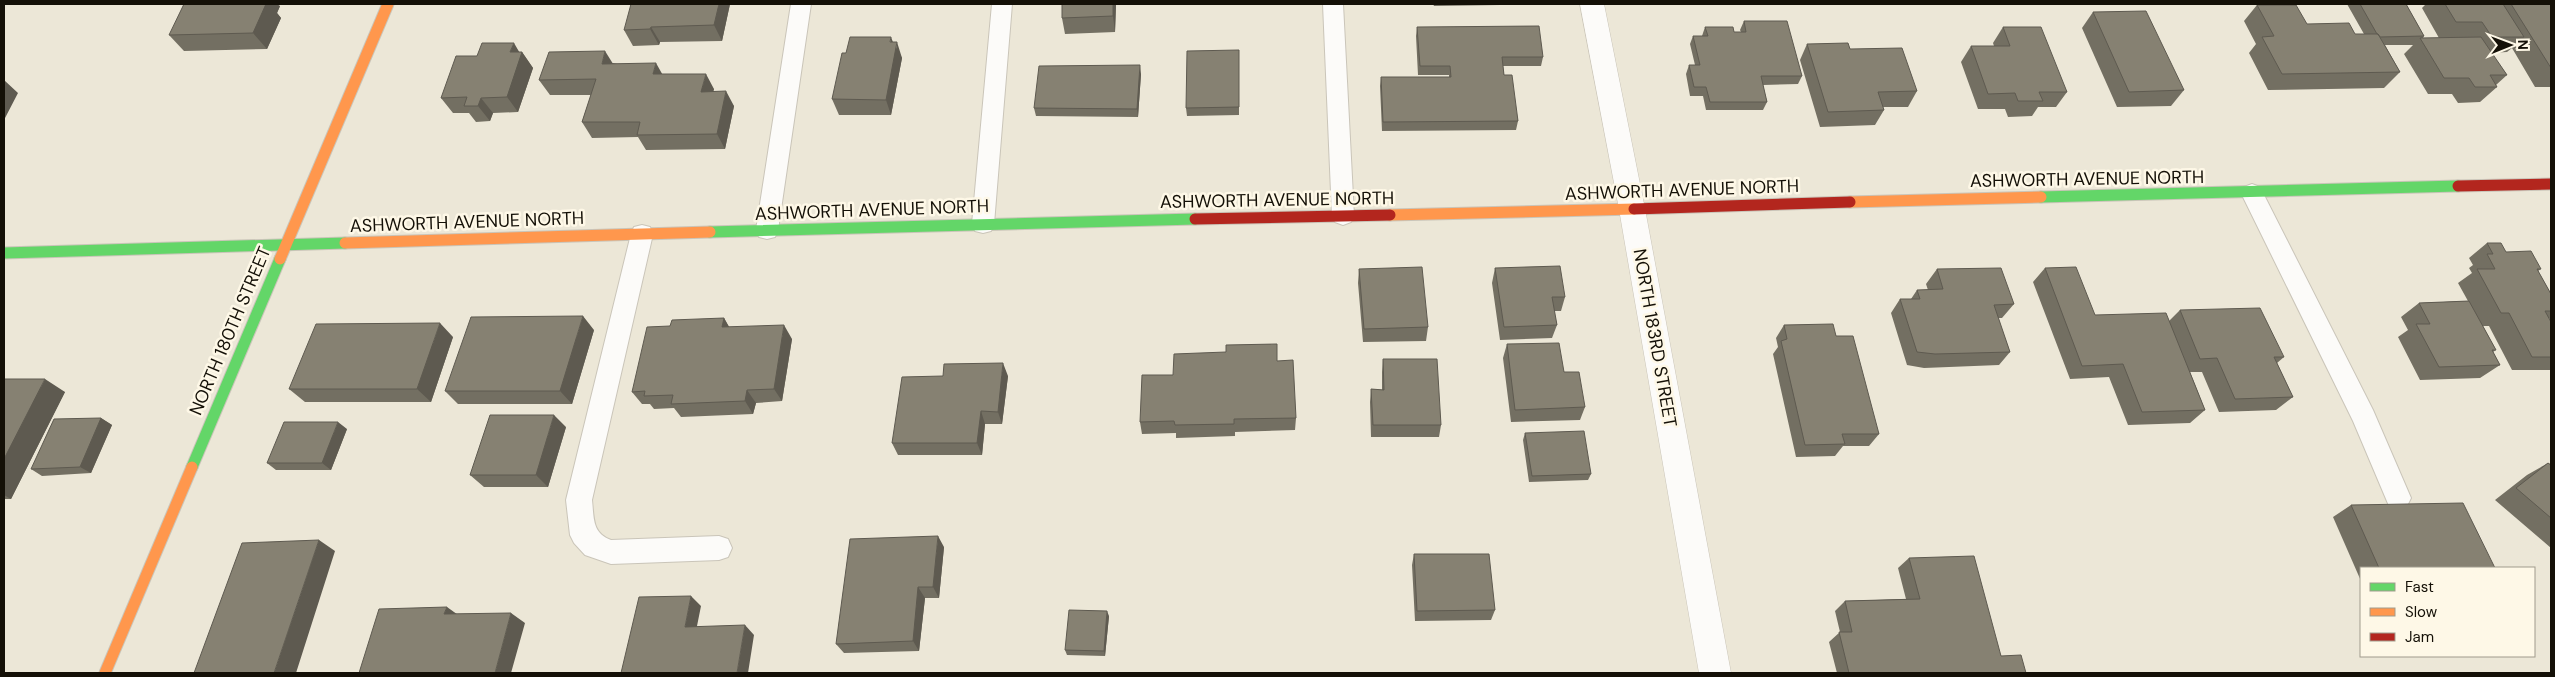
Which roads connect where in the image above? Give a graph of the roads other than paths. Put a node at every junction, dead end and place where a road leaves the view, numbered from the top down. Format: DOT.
graph roads {
  1 [pos="388,4"];
  2 [pos="801,4"];
  3 [pos="1002,4"];
  4 [pos="1333,4"];
  5 [pos="1592,4"];
  6 [pos="2551,184"];
  7 [pos="2252,193"];
  8 [pos="1632,210"];
  9 [pos="1343,216"];
  10 [pos="983,224"];
  11 [pos="767,230"];
  12 [pos="642,234"];
  13 [pos="285,245"];
  14 [pos="4,253"];
  15 [pos="2398,498"];
  16 [pos="719,548"];
  17 [pos="105,673"];
  18 [pos="1715,673"];
  1 -- 13 [label="street, NORTH 180TH STREET"];
  2 -- 11 [label="lane"];
  3 -- 10 [label="lane"];
  4 -- 9 [label="lane"];
  5 -- 8 [label="street, NORTH 183RD STREET"];
  6 -- 7 [label="street, ASHWORTH AVENUE NORTH"];
  7 -- 8 [label="street, ASHWORTH AVENUE NORTH"];
  7 -- 15 [label="lane"];
  8 -- 9 [label="street, ASHWORTH AVENUE NORTH"];
  8 -- 18 [label="street, NORTH 183RD STREET"];
  9 -- 10 [label="street, ASHWORTH AVENUE NORTH"];
  10 -- 11 [label="street, ASHWORTH AVENUE NORTH"];
  11 -- 12 [label="street, ASHWORTH AVENUE NORTH"];
  12 -- 13 [label="street, ASHWORTH AVENUE NORTH"];
  12 -- 16 [label="lane"];
  13 -- 14 [label="street, ASHWORTH AVENUE NORTH"];
  13 -- 17 [label="street, NORTH 180TH STREET"];
}
